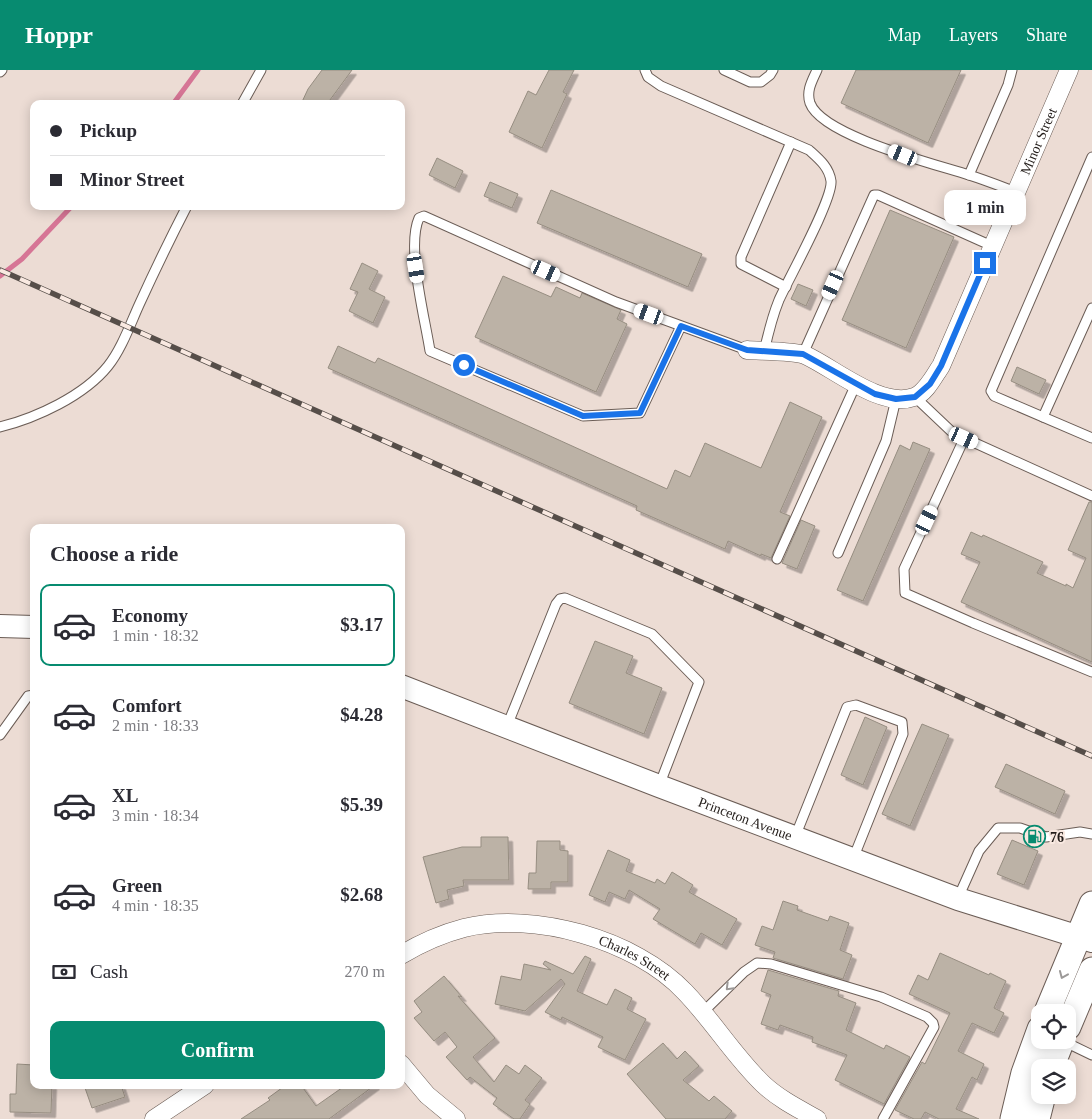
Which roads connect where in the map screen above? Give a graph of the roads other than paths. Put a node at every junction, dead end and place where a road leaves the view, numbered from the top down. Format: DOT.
graph roads {
  1 [pos="261,70"];
  2 [pos="644,70"];
  3 [pos="724,70"];
  4 [pos="773,70"];
  5 [pos="817,70"];
  6 [pos="1012,70"];
  7 [pos="1069,70"];
  8 [pos="244,100"];
  9 [pos="791,142"];
  10 [pos="1092,157"];
  11 [pos="969,175"];
  12 [pos="1016,192"];
  13 [pos="185,210"];
  14 [pos="992,246"];
  15 [pos="786,286"];
  16 [pos="1092,308"];
  17 [pos="681,326"];
  18 [pos="755,351"];
  19 [pos="803,354"];
  20 [pos="856,384"];
  21 [pos="915,397"];
  22 [pos="896,399"];
  23 [pos="1043,417"];
  24 [pos="0,428"];
  25 [pos="964,438"];
  26 [pos="1092,438"];
  27 [pos="1092,496"];
  28 [pos="838,553"];
  29 [pos="777,559"];
  30 [pos="0,626"];
  31 [pos="30,627"];
  32 [pos="1092,672"];
  33 [pos="405,688"];
  34 [pos="30,695"];
  35 [pos="507,726"];
  36 [pos="0,735"];
  37 [pos="658,786"];
  38 [pos="1092,834"];
  39 [pos="795,838"];
  40 [pos="853,859"];
  41 [pos="958,899"];
  42 [pos="1092,904"];
  43 [pos="1085,939"];
  44 [pos="405,953"];
  45 [pos="1092,970"];
  46 [pos="1051,1004"];
  47 [pos="1076,1008"];
  48 [pos="702,1012"];
  49 [pos="1076,1047"];
  50 [pos="1033,1049"];
  51 [pos="1092,1054"];
  52 [pos="405,1069"];
  53 [pos="200,1089"];
  54 [pos="1041,1104"];
  55 [pos="165,1116"];
  56 [pos="456,1119"];
  57 [pos="817,1119"];
  58 [pos="883,1119"];
  59 [pos="1013,1119"];
  60 [pos="1037,1119"];
  1 -- 8 [label="lane"];
  2 -- 9 [label="lane"];
  3 -- 4 [label="lane"];
  5 -- 11 [label="lane"];
  6 -- 11 [label="lane"];
  7 -- 12 [label="street, Minor Street"];
  9 -- 15 [label="lane"];
  9 -- 15 [label="lane"];
  10 -- 23 [label="lane"];
  11 -- 12 [label="lane"];
  12 -- 14 [label="street, Minor Street"];
  13 -- 24 [label="lane"];
  14 -- 19 [label="lane"];
  14 -- 21 [label="street, Minor Street"];
  15 -- 18 [label="lane"];
  16 -- 23 [label="lane"];
  17 -- 17 [label="lane"];
  17 -- 18 [label="lane"];
  18 -- 19 [label="street"];
  19 -- 20 [label="street"];
  20 -- 22 [label="street"];
  20 -- 29 [label="lane"];
  21 -- 22 [label="street"];
  21 -- 25 [label="lane"];
  22 -- 28 [label="lane"];
  23 -- 26 [label="lane"];
  25 -- 27 [label="lane"];
  25 -- 32 [label="lane"];
  30 -- 31 [label="street"];
  33 -- 35 [label="street, Princeton Avenue"];
  34 -- 36 [label="lane"];
  35 -- 37 [label="street, Princeton Avenue"];
  35 -- 37 [label="lane"];
  37 -- 39 [label="street, Princeton Avenue"];
  38 -- 41 [label="lane"];
  39 -- 40 [label="street, Princeton Avenue"];
  39 -- 40 [label="lane"];
  40 -- 41 [label="street, Princeton Avenue"];
  41 -- 43 [label="street, Princeton Avenue"];
  42 -- 43 [label="main road"];
  43 -- 46 [label="main road, one-way"];
  44 -- 48 [label="street, Charles Street"];
  45 -- 47 [label="main road"];
  48 -- 57 [label="street, Charles Street"];
  58 -- 48 [label="lane, one-way"];
  49 -- 51 [label="lane"];
  50 -- 59 [label="main road"];
  52 -- 56 [label="street"];
  53 -- 55 [label="street"];
  54 -- 60 [label="main road"];
}
